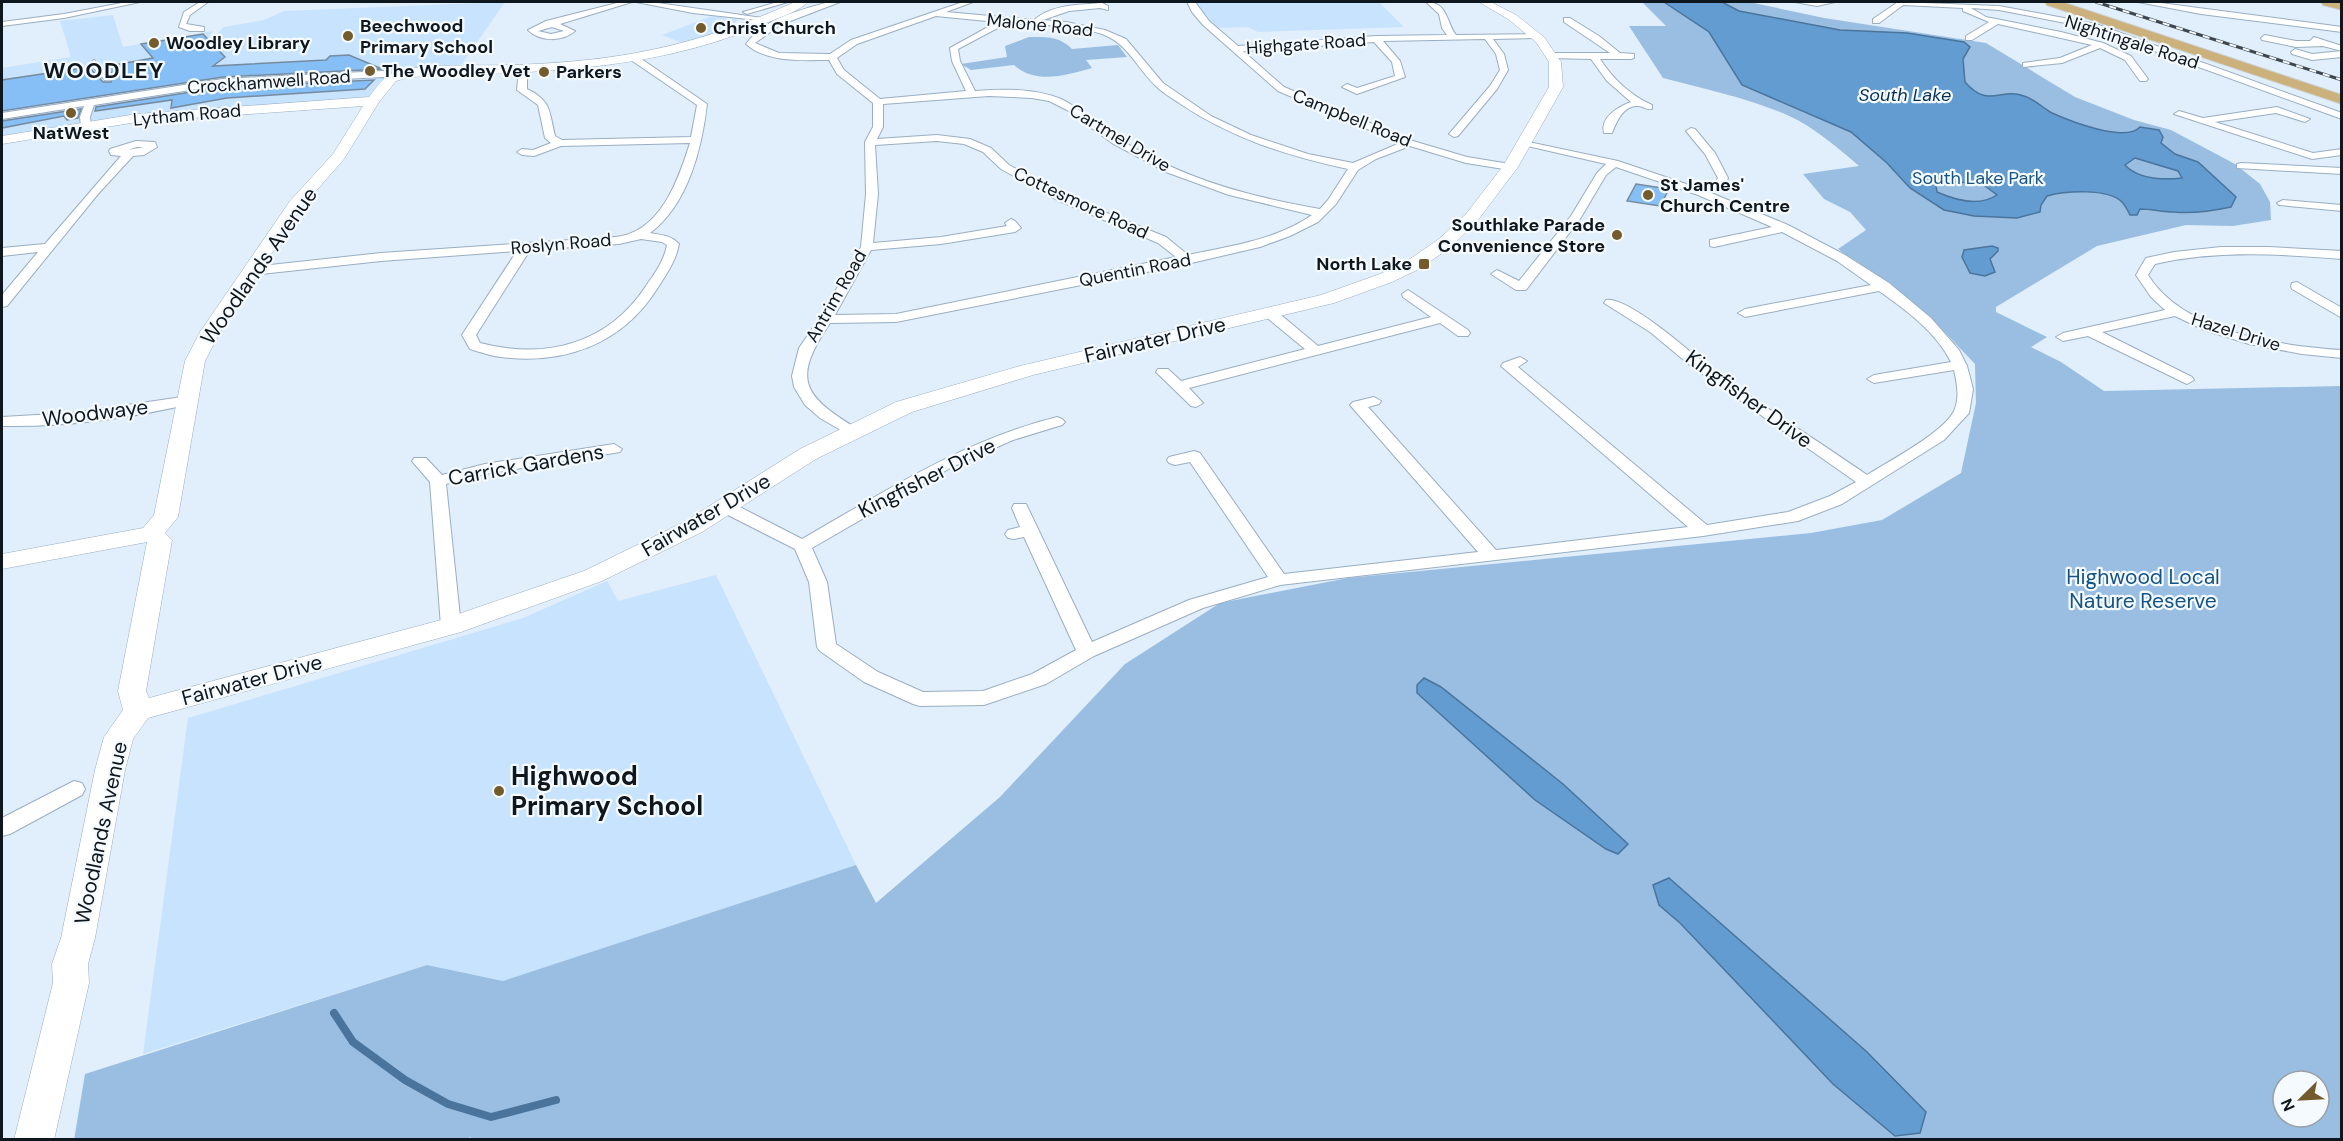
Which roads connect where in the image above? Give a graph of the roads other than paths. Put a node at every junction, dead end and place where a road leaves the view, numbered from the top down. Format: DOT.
graph roads {
  1 [pos="136,2"];
  2 [pos="204,2"];
  3 [pos="628,2"];
  4 [pos="640,2"];
  5 [pos="784,2"];
  6 [pos="803,2"];
  7 [pos="836,2"];
  8 [pos="969,2"];
  9 [pos="1191,2"];
  10 [pos="1430,2"];
  11 [pos="1484,2"];
  12 [pos="1797,2"];
  13 [pos="1831,2"];
  14 [pos="1891,2"];
  15 [pos="1915,2"];
  16 [pos="2051,2"];
  17 [pos="2074,2"];
  18 [pos="2142,2"];
  19 [pos="2327,2"];
  20 [pos="1902,3"];
  21 [pos="1102,5"];
  22 [pos="2342,6"];
  23 [pos="1965,7"];
  24 [pos="935,13"];
  25 [pos="2286,14"];
  26 [pos="737,16"];
  27 [pos="2246,18"];
  28 [pos="766,19"];
  29 [pos="1875,20"];
  30 [pos="2034,20"];
  31 [pos="1006,21"];
  32 [pos="1034,22"];
  33 [pos="1996,22"];
  34 [pos="549,23"];
  35 [pos="2,24"];
  36 [pos="1584,24"];
  37 [pos="2022,26"];
  38 [pos="2303,26"];
  39 [pos="201,29"];
  40 [pos="2083,30"];
  41 [pos="2342,30"];
  42 [pos="2061,34"];
  43 [pos="1537,36"];
  44 [pos="1453,37"];
  45 [pos="1487,37"];
  46 [pos="1982,38"];
  47 [pos="2265,38"];
  48 [pos="1376,39"];
  49 [pos="2324,43"];
  50 [pos="2100,45"];
  51 [pos="2297,47"];
  52 [pos="1235,49"];
  53 [pos="2342,49"];
  54 [pos="2342,54"];
  55 [pos="1553,56"];
  56 [pos="1594,56"];
  57 [pos="1618,56"];
  58 [pos="1631,56"];
  59 [pos="2166,56"];
  60 [pos="832,57"];
  61 [pos="2312,57"];
  62 [pos="634,58"];
  63 [pos="2128,58"];
  64 [pos="94,63"];
  65 [pos="2332,64"];
  66 [pos="2034,66"];
  67 [pos="523,68"];
  68 [pos="398,75"];
  69 [pos="108,78"];
  70 [pos="2143,79"];
  71 [pos="1356,91"];
  72 [pos="2342,91"];
  73 [pos="970,94"];
  74 [pos="2342,100"];
  75 [pos="90,101"];
  76 [pos="373,101"];
  77 [pos="878,102"];
  78 [pos="1636,103"];
  79 [pos="2256,103"];
  80 [pos="1649,107"];
  81 [pos="2277,110"];
  82 [pos="2180,114"];
  83 [pos="2,116"];
  84 [pos="2342,116"];
  85 [pos="2305,119"];
  86 [pos="2199,121"];
  87 [pos="1445,122"];
  88 [pos="1460,125"];
  89 [pos="86,126"];
  90 [pos="1608,131"];
  91 [pos="1454,134"];
  92 [pos="1710,138"];
  93 [pos="2,140"];
  94 [pos="696,140"];
  95 [pos="870,142"];
  96 [pos="1523,142"];
  97 [pos="560,143"];
  98 [pos="1409,143"];
  99 [pos="2342,152"];
  100 [pos="129,154"];
  101 [pos="532,154"];
  102 [pos="2312,156"];
  103 [pos="1614,163"];
  104 [pos="2246,164"];
  105 [pos="1355,167"];
  106 [pos="1510,167"];
  107 [pos="2342,169"];
  108 [pos="1702,193"];
  109 [pos="2283,203"];
  110 [pos="2342,208"];
  111 [pos="1322,213"];
  112 [pos="1029,226"];
  113 [pos="1784,228"];
  114 [pos="639,235"];
  115 [pos="49,247"];
  116 [pos="526,247"];
  117 [pos="867,247"];
  118 [pos="1730,251"];
  119 [pos="2,252"];
  120 [pos="2342,255"];
  121 [pos="1187,260"];
  122 [pos="252,271"];
  123 [pos="1497,274"];
  124 [pos="1884,286"];
  125 [pos="2294,289"];
  126 [pos="1408,294"];
  127 [pos="2,303"];
  128 [pos="1611,303"];
  129 [pos="1732,305"];
  130 [pos="2176,312"];
  131 [pos="1270,313"];
  132 [pos="1745,313"];
  133 [pos="2342,314"];
  134 [pos="1442,318"];
  135 [pos="826,319"];
  136 [pos="1757,321"];
  137 [pos="2089,332"];
  138 [pos="1463,333"];
  139 [pos="2063,337"];
  140 [pos="1315,350"];
  141 [pos="2342,354"];
  142 [pos="1960,366"];
  143 [pos="1491,370"];
  144 [pos="1162,372"];
  145 [pos="1874,379"];
  146 [pos="2187,380"];
  147 [pos="1179,386"];
  148 [pos="189,400"];
  149 [pos="1196,403"];
  150 [pos="1358,405"];
  151 [pos="2,422"];
  152 [pos="1058,422"];
  153 [pos="851,431"];
  154 [pos="614,449"];
  155 [pos="1175,460"];
  156 [pos="420,461"];
  157 [pos="438,481"];
  158 [pos="1867,482"];
  159 [pos="726,507"];
  160 [pos="1020,508"];
  161 [pos="1703,531"];
  162 [pos="151,534"];
  163 [pos="802,546"];
  164 [pos="1491,555"];
  165 [pos="2,561"];
  166 [pos="1279,580"];
  167 [pos="452,626"];
  168 [pos="1087,652"];
  169 [pos="138,711"];
  170 [pos="74,789"];
  171 [pos="2,828"];
  172 [pos="34,1140"];
  1 -- 35 [label="street"];
  2 -- 39 [label="street"];
  3 -- 34 [label="street"];
  4 -- 26 [label="street"];
  5 -- 26 [label="street"];
  6 -- 28 [label="street, Crockhamwell Road"];
  7 -- 60 [label="street"];
  8 -- 24 [label="street"];
  9 -- 52 [label="street, Campbell Road"];
  10 -- 44 [label="street"];
  11 -- 43 [label="street"];
  12 -- 13 [label="street"];
  14 -- 20 [label="street"];
  15 -- 23 [label="street, Nightingale Road"];
  16 -- 74 [label="main road"];
  17 -- 72 [label="main road"];
  18 -- 27 [label="street"];
  19 -- 22 [label="main road"];
  20 -- 23 [label="street"];
  20 -- 29 [label="street"];
  21 -- 32 [label="street"];
  23 -- 33 [label="street"];
  23 -- 84 [label="street, Nightingale Road"];
  24 -- 31 [label="street, Malone Road"];
  24 -- 60 [label="street"];
  25 -- 27 [label="street"];
  26 -- 28 [label="street"];
  27 -- 38 [label="street"];
  28 -- 62 [label="street, Crockhamwell Road"];
  30 -- 37 [label="street"];
  31 -- 32 [label="street, Malone Road"];
  31 -- 73 [label="street"];
  32 -- 105 [label="street, Malone Road"];
  33 -- 37 [label="street"];
  33 -- 46 [label="street"];
  36 -- 57 [label="street"];
  37 -- 42 [label="street"];
  38 -- 41 [label="street"];
  38 -- 49 [label="street"];
  40 -- 42 [label="street"];
  42 -- 50 [label="street"];
  43 -- 45 [label="street, Highgate Road"];
  43 -- 55 [label="street"];
  44 -- 45 [label="street, Highgate Road"];
  44 -- 48 [label="street, Highgate Road"];
  45 -- 88 [label="street"];
  47 -- 51 [label="street"];
  48 -- 52 [label="street, Highgate Road"];
  48 -- 71 [label="street, Highgate Road"];
  49 -- 51 [label="street"];
  49 -- 53 [label="street"];
  50 -- 63 [label="street"];
  50 -- 66 [label="street"];
  51 -- 61 [label="street"];
  52 -- 98 [label="street, Campbell Road"];
  54 -- 61 [label="street"];
  55 -- 56 [label="street"];
  55 -- 96 [label="street, Fairwater Drive"];
  56 -- 57 [label="street"];
  56 -- 78 [label="street"];
  57 -- 58 [label="street"];
  59 -- 63 [label="street"];
  60 -- 77 [label="street"];
  61 -- 65 [label="street"];
  62 -- 67 [label="street, Crockhamwell Road"];
  62 -- 94 [label="street, Roslyn Road"];
  63 -- 70 [label="street"];
  64 -- 69 [label="street"];
  67 -- 68 [label="street, Crockhamwell Road"];
  67 -- 97 [label="street"];
  68 -- 75 [label="street, Crockhamwell Road"];
  68 -- 76 [label="street, Woodlands Avenue"];
  73 -- 77 [label="street, Cartmel Drive"];
  73 -- 111 [label="street, Cartmel Drive"];
  75 -- 83 [label="street, Crockhamwell Road"];
  75 -- 89 [label="street"];
  76 -- 89 [label="street, Lytham Road"];
  76 -- 122 [label="street, Woodlands Avenue"];
  77 -- 95 [label="street, Antrim Road"];
  78 -- 80 [label="street"];
  78 -- 90 [label="street"];
  79 -- 81 [label="street"];
  81 -- 85 [label="street"];
  81 -- 86 [label="street"];
  82 -- 86 [label="street"];
  86 -- 102 [label="street"];
  87 -- 88 [label="street"];
  88 -- 91 [label="street"];
  89 -- 93 [label="street, Lytham Road"];
  92 -- 108 [label="street"];
  94 -- 97 [label="street"];
  94 -- 114 [label="street, Roslyn Road"];
  95 -- 117 [label="street, Antrim Road"];
  95 -- 121 [label="street, Cottesmore Road"];
  96 -- 103 [label="street"];
  96 -- 106 [label="street, Fairwater Drive"];
  97 -- 101 [label="street"];
  98 -- 105 [label="street"];
  98 -- 106 [label="street, Campbell Road"];
  99 -- 102 [label="street"];
  100 -- 115 [label="street"];
  102 -- 107 [label="street"];
  103 -- 108 [label="street"];
  103 -- 123 [label="street"];
  104 -- 107 [label="street"];
  105 -- 111 [label="street, Quentin Road"];
  106 -- 131 [label="street, Fairwater Drive"];
  108 -- 113 [label="street"];
  109 -- 110 [label="street"];
  111 -- 121 [label="street, Quentin Road"];
  112 -- 117 [label="street"];
  113 -- 118 [label="street"];
  113 -- 124 [label="street"];
  114 -- 116 [label="street, Roslyn Road"];
  114 -- 116 [label="street"];
  115 -- 119 [label="street"];
  115 -- 127 [label="street"];
  116 -- 122 [label="street, Roslyn Road"];
  117 -- 135 [label="street, Antrim Road"];
  120 -- 130 [label="street, Hazel Drive"];
  121 -- 135 [label="street, Quentin Road"];
  122 -- 148 [label="street, Woodlands Avenue"];
  124 -- 132 [label="street"];
  124 -- 142 [label="street"];
  125 -- 133 [label="street"];
  126 -- 134 [label="street"];
  128 -- 158 [label="street, Kingfisher Drive"];
  129 -- 132 [label="street"];
  130 -- 137 [label="street"];
  130 -- 141 [label="street, Hazel Drive"];
  131 -- 140 [label="street"];
  131 -- 153 [label="street, Fairwater Drive"];
  132 -- 136 [label="street"];
  134 -- 138 [label="street"];
  134 -- 140 [label="street"];
  135 -- 153 [label="street, Antrim Road"];
  137 -- 139 [label="street"];
  137 -- 146 [label="street"];
  140 -- 147 [label="street"];
  142 -- 145 [label="street"];
  142 -- 158 [label="street"];
  143 -- 161 [label="street"];
  144 -- 147 [label="street, Fairwater Drive"];
  147 -- 149 [label="street, Fairwater Drive"];
  148 -- 151 [label="street, Woodwaye"];
  148 -- 162 [label="street, Woodlands Avenue"];
  150 -- 164 [label="street"];
  152 -- 163 [label="street, Kingfisher Drive"];
  153 -- 159 [label="street, Fairwater Drive"];
  154 -- 157 [label="street, Carrick Gardens"];
  155 -- 166 [label="street"];
  156 -- 157 [label="street, Carrick Gardens"];
  157 -- 167 [label="street, Carrick Gardens"];
  158 -- 161 [label="street"];
  159 -- 163 [label="street"];
  159 -- 167 [label="street, Fairwater Drive"];
  160 -- 168 [label="street"];
  161 -- 164 [label="street"];
  162 -- 165 [label="street"];
  162 -- 169 [label="street"];
  163 -- 168 [label="street"];
  164 -- 166 [label="street"];
  166 -- 168 [label="street"];
  167 -- 169 [label="street, Fairwater Drive"];
  169 -- 172 [label="street, Woodlands Avenue"];
  170 -- 171 [label="street"];
}
